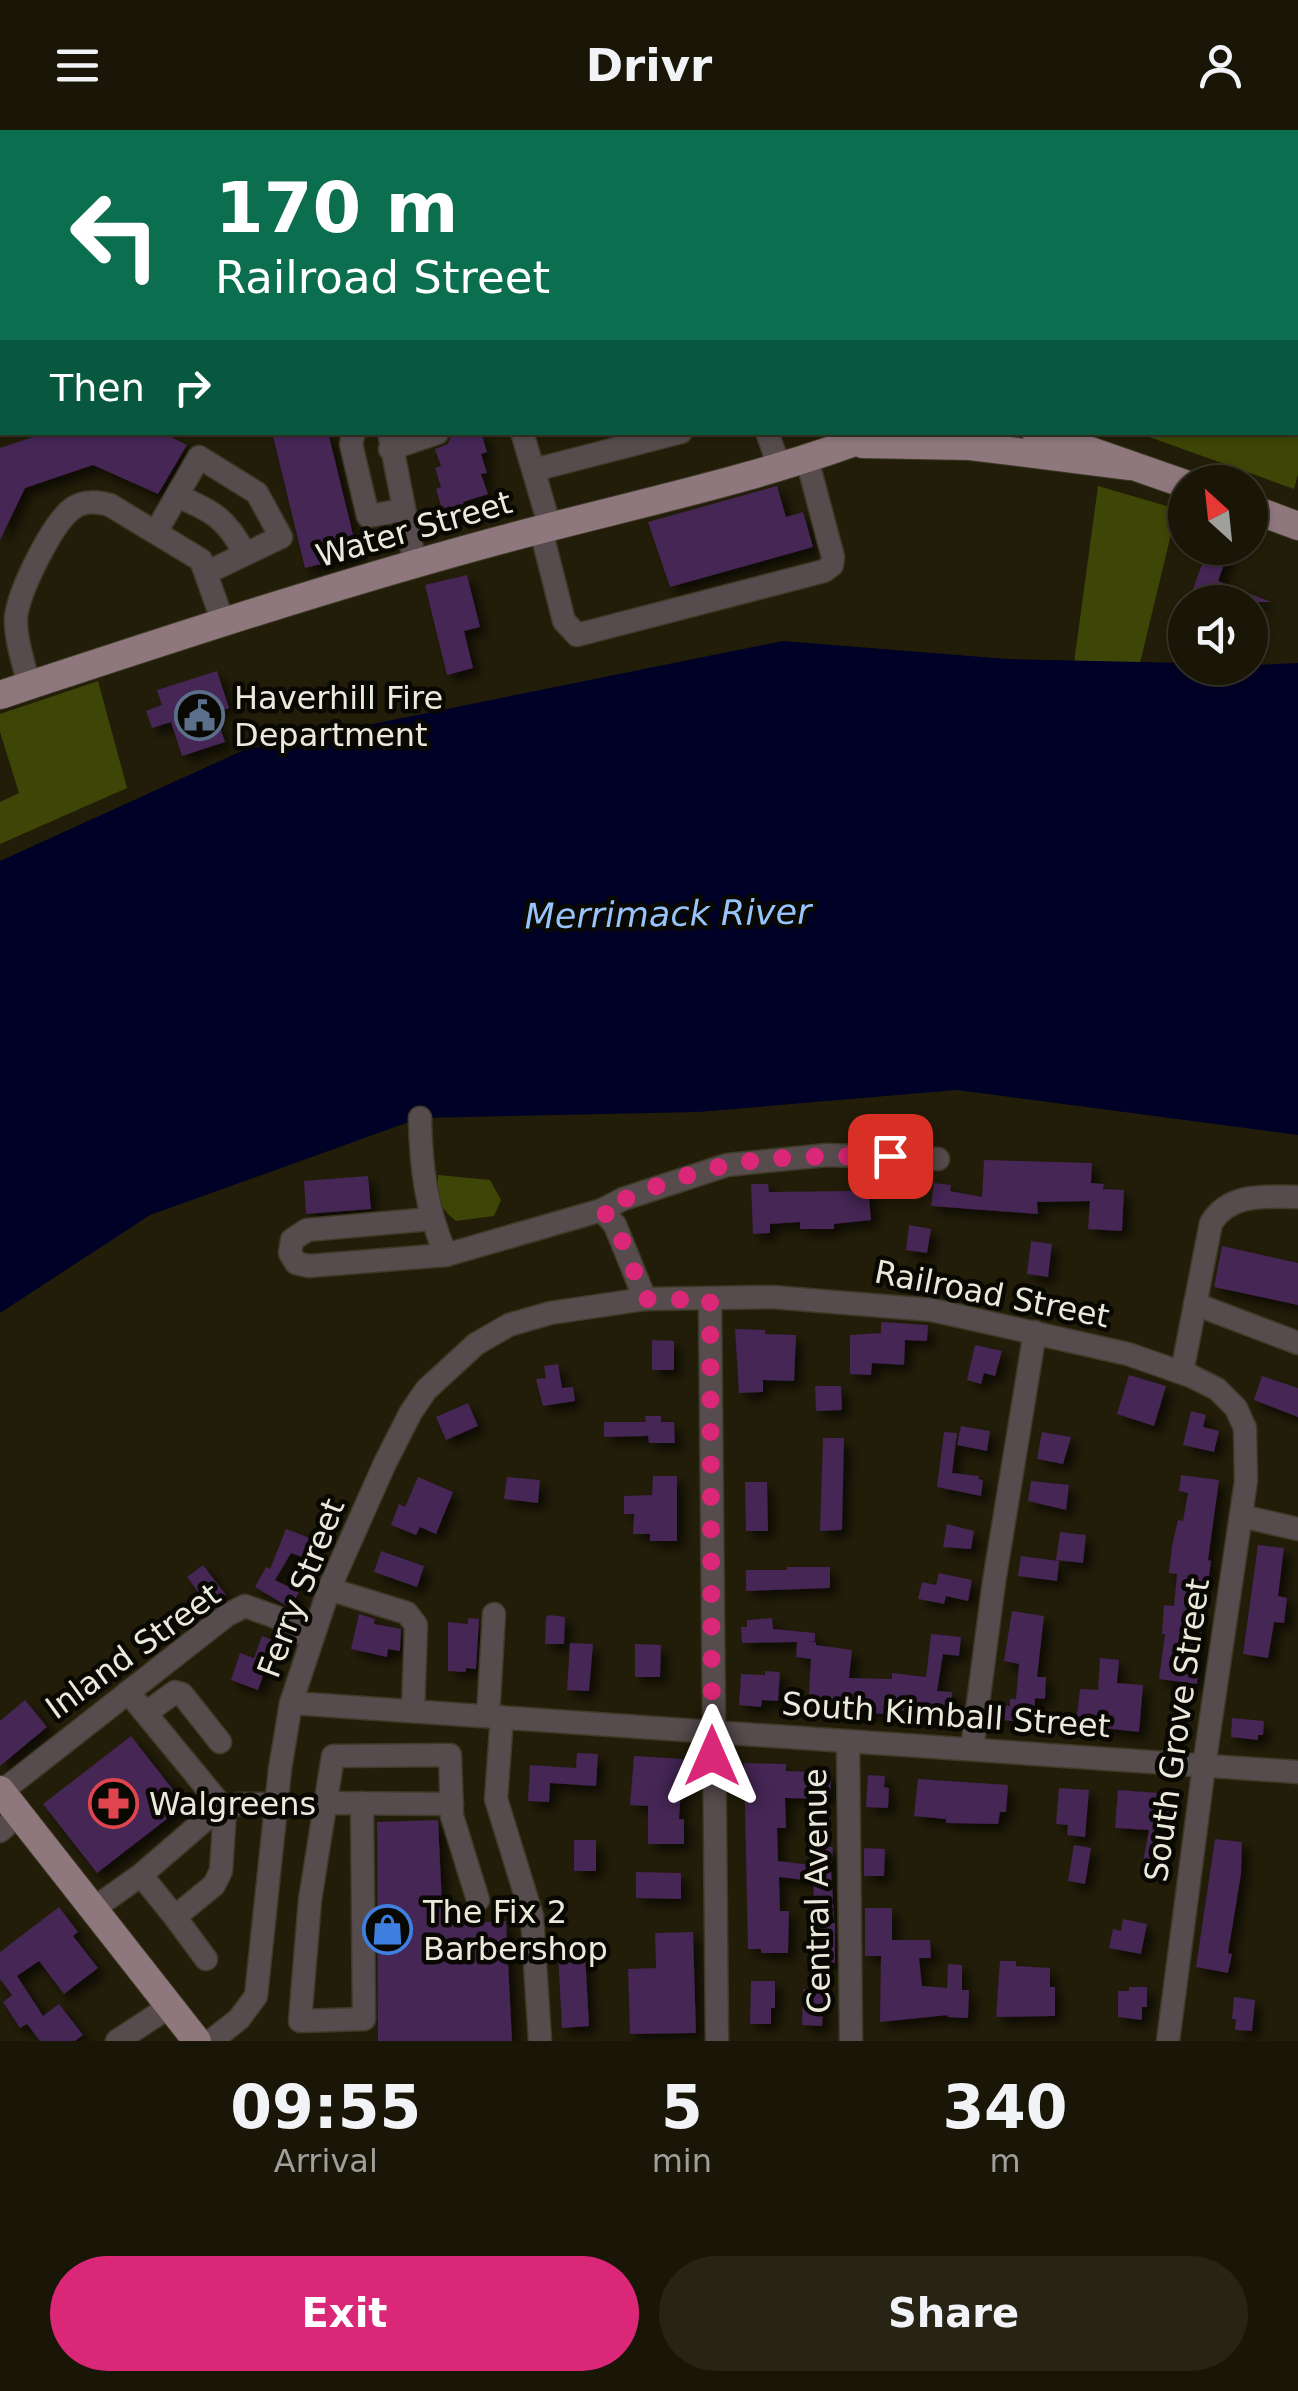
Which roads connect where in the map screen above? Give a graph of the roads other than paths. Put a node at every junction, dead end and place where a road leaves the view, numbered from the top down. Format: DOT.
graph roads {
  1 [pos="353,435"];
  2 [pos="424,435"];
  3 [pos="523,435"];
  4 [pos="669,435"];
  5 [pos="769,435"];
  6 [pos="874,435"];
  7 [pos="1044,435"];
  8 [pos="390,440"];
  9 [pos="852,444"];
  10 [pos="807,459"];
  11 [pos="778,466"];
  12 [pos="1130,466"];
  13 [pos="534,470"];
  14 [pos="1168,478"];
  15 [pos="176,496"];
  16 [pos="404,510"];
  17 [pos="1268,515"];
  18 [pos="1298,526"];
  19 [pos="546,528"];
  20 [pos="156,532"];
  21 [pos="245,554"];
  22 [pos="415,564"];
  23 [pos="206,573"];
  24 [pos="224,622"];
  25 [pos="29,686"];
  26 [pos="0,695"];
  27 [pos="420,1118"];
  28 [pos="938,1158"];
  29 [pos="1298,1197"];
  30 [pos="602,1210"];
  31 [pos="431,1219"];
  32 [pos="446,1255"];
  33 [pos="645,1299"];
  34 [pos="710,1300"];
  35 [pos="1195,1304"];
  36 [pos="1035,1332"];
  37 [pos="1298,1344"];
  38 [pos="1182,1372"];
  39 [pos="426,1390"];
  40 [pos="1245,1428"];
  41 [pos="1241,1516"];
  42 [pos="1298,1529"];
  43 [pos="329,1588"];
  44 [pos="494,1614"];
  45 [pos="310,1639"];
  46 [pos="128,1692"];
  47 [pos="291,1703"];
  48 [pos="413,1712"];
  49 [pos="146,1713"];
  50 [pos="439,1713"];
  51 [pos="495,1717"];
  52 [pos="712,1731"];
  53 [pos="848,1741"];
  54 [pos="220,1742"];
  55 [pos="972,1749"];
  56 [pos="436,1755"];
  57 [pos="1204,1766"];
  58 [pos="1298,1772"];
  59 [pos="1,1791"];
  60 [pos="326,1803"];
  61 [pos="362,1803"];
  62 [pos="278,1804"];
  63 [pos="452,1804"];
  64 [pos="225,1810"];
  65 [pos="10,1822"];
  66 [pos="141,1876"];
  67 [pos="478,1900"];
  68 [pos="93,1909"];
  69 [pos="175,1916"];
  70 [pos="206,1960"];
  71 [pos="259,1969"];
  72 [pos="304,1976"];
  73 [pos="169,2006"];
  74 [pos="364,2030"];
  75 [pos="118,2041"];
  76 [pos="197,2041"];
  77 [pos="211,2041"];
  78 [pos="540,2041"];
  79 [pos="717,2041"];
  80 [pos="852,2041"];
  81 [pos="1168,2041"];
  1 -- 16 [label="street"];
  2 -- 8 [label="street"];
  3 -- 13 [label="street"];
  4 -- 13 [label="street"];
  5 -- 11 [label="street"];
  6 -- 9 [label="main road, Water Street"];
  7 -- 12 [label="main road, Water Street"];
  8 -- 16 [label="street"];
  9 -- 10 [label="main road, Water Street"];
  9 -- 12 [label="main road, Water Street"];
  10 -- 11 [label="main road, Water Street"];
  10 -- 19 [label="street"];
  11 -- 19 [label="main road, Water Street"];
  12 -- 14 [label="main road, Water Street"];
  13 -- 19 [label="street"];
  15 -- 20 [label="street"];
  15 -- 21 [label="street"];
  15 -- 21 [label="street"];
  16 -- 22 [label="street"];
  17 -- 18 [label="main road"];
  19 -- 22 [label="main road, Water Street"];
  20 -- 23 [label="street"];
  20 -- 25 [label="street"];
  21 -- 23 [label="street"];
  22 -- 24 [label="main road, Water Street"];
  23 -- 24 [label="street"];
  24 -- 25 [label="main road, Water Street"];
  25 -- 26 [label="main road, Water Street"];
  27 -- 31 [label="street"];
  28 -- 30 [label="street"];
  29 -- 35 [label="street"];
  30 -- 32 [label="street"];
  30 -- 33 [label="street"];
  31 -- 32 [label="street"];
  31 -- 32 [label="street"];
  33 -- 34 [label="street, Railroad Street"];
  33 -- 39 [label="street, Railroad Street"];
  34 -- 36 [label="street, Railroad Street"];
  34 -- 52 [label="street"];
  35 -- 37 [label="street"];
  35 -- 38 [label="street"];
  36 -- 38 [label="street, Railroad Street"];
  36 -- 55 [label="street"];
  38 -- 40 [label="street, Railroad Street"];
  39 -- 43 [label="street, Ferry Street"];
  40 -- 41 [label="street, South Grove Street"];
  41 -- 42 [label="street"];
  41 -- 57 [label="street, South Grove Street"];
  43 -- 45 [label="street, Ferry Street"];
  43 -- 48 [label="street"];
  44 -- 51 [label="street"];
  45 -- 46 [label="street, Inland Street"];
  45 -- 47 [label="street, Ferry Street"];
  46 -- 49 [label="street"];
  46 -- 59 [label="street, Inland Street"];
  47 -- 48 [label="street, South Kimball Street"];
  47 -- 62 [label="street, Ferry Street"];
  48 -- 50 [label="street, South Kimball Street"];
  49 -- 54 [label="street"];
  49 -- 64 [label="street"];
  50 -- 51 [label="street, South Kimball Street"];
  50 -- 56 [label="street"];
  51 -- 52 [label="street, South Kimball Street"];
  51 -- 78 [label="street"];
  52 -- 53 [label="street, South Kimball Street"];
  52 -- 79 [label="street"];
  53 -- 55 [label="street, South Kimball Street"];
  53 -- 80 [label="street, Central Avenue"];
  55 -- 57 [label="street, South Kimball Street"];
  56 -- 60 [label="street"];
  56 -- 63 [label="street"];
  57 -- 58 [label="street, South Kimball Street"];
  57 -- 81 [label="street, South Grove Street"];
  59 -- 65 [label="main road"];
  60 -- 61 [label="street"];
  60 -- 72 [label="street"];
  61 -- 63 [label="street"];
  61 -- 74 [label="street"];
  62 -- 64 [label="street"];
  62 -- 71 [label="street, Ferry Street"];
  63 -- 67 [label="street"];
  64 -- 66 [label="street"];
  64 -- 69 [label="street"];
  65 -- 68 [label="main road"];
  66 -- 68 [label="street"];
  66 -- 69 [label="street"];
  68 -- 73 [label="main road"];
  69 -- 70 [label="street"];
  71 -- 72 [label="street"];
  71 -- 77 [label="street, Ferry Street"];
  72 -- 74 [label="street"];
  73 -- 75 [label="street"];
  73 -- 76 [label="main road"];
}
